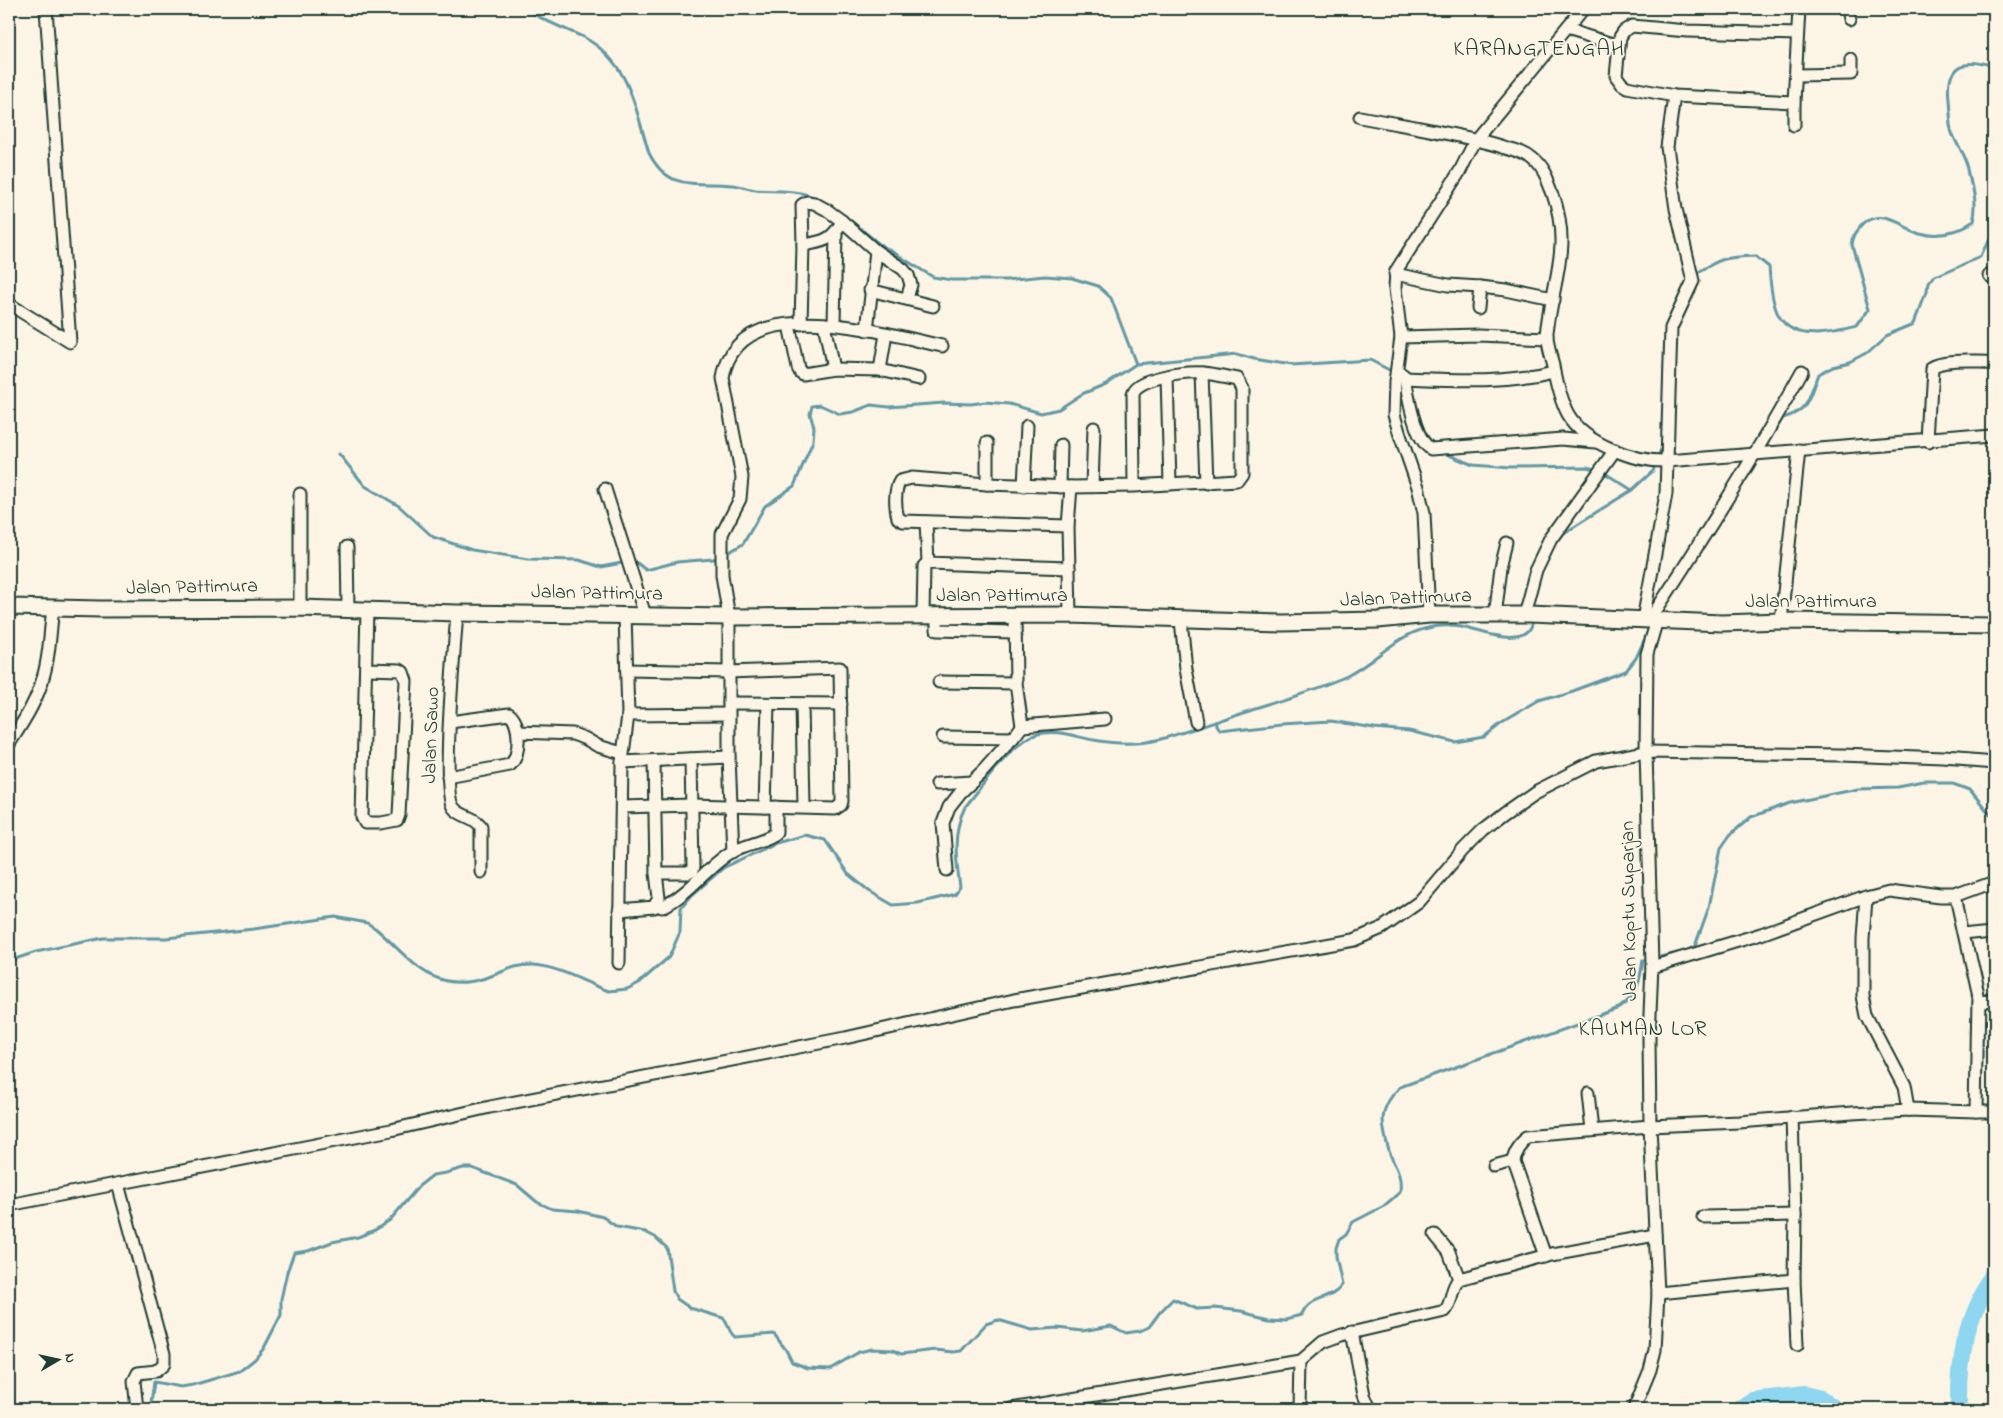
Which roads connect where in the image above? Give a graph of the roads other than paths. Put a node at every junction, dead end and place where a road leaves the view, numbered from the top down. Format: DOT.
graph roads {
  1 [pos="46,9"];
  2 [pos="1583,9"];
  3 [pos="1799,9"];
  4 [pos="1566,30"];
  5 [pos="1797,34"];
  6 [pos="1619,46"];
  7 [pos="1852,60"];
  8 [pos="1796,75"];
  9 [pos="1674,96"];
  10 [pos="1794,102"];
  11 [pos="1360,117"];
  12 [pos="1794,125"];
  13 [pos="1476,139"];
  14 [pos="842,221"];
  15 [pos="836,234"];
  16 [pos="803,245"];
  17 [pos="876,251"];
  18 [pos="1395,274"];
  19 [pos="1480,287"];
  20 [pos="870,290"];
  21 [pos="907,298"];
  22 [pos="1553,300"];
  23 [pos="9,304"];
  24 [pos="933,306"];
  25 [pos="1478,308"];
  26 [pos="795,324"];
  27 [pos="829,324"];
  28 [pos="867,330"];
  29 [pos="886,334"];
  30 [pos="1401,337"];
  31 [pos="1547,338"];
  32 [pos="942,346"];
  33 [pos="1994,363"];
  34 [pos="833,369"];
  35 [pos="880,370"];
  36 [pos="1554,371"];
  37 [pos="1802,372"];
  38 [pos="1202,373"];
  39 [pos="1167,376"];
  40 [pos="1398,376"];
  41 [pos="919,379"];
  42 [pos="1027,426"];
  43 [pos="1094,428"];
  44 [pos="1994,435"];
  45 [pos="1597,442"];
  46 [pos="1928,442"];
  47 [pos="986,443"];
  48 [pos="1061,445"];
  49 [pos="1615,450"];
  50 [pos="1799,450"];
  51 [pos="1758,453"];
  52 [pos="1660,461"];
  53 [pos="1206,483"];
  54 [pos="987,484"];
  55 [pos="1170,484"];
  56 [pos="1024,486"];
  57 [pos="1092,486"];
  58 [pos="1134,486"];
  59 [pos="1065,487"];
  60 [pos="605,488"];
  61 [pos="300,494"];
  62 [pos="926,522"];
  63 [pos="1068,526"];
  64 [pos="1507,543"];
  65 [pos="347,547"];
  66 [pos="928,563"];
  67 [pos="1069,568"];
  68 [pos="9,607"];
  69 [pos="53,608"];
  70 [pos="300,608"];
  71 [pos="348,609"];
  72 [pos="367,609"];
  73 [pos="457,613"];
  74 [pos="625,614"];
  75 [pos="645,615"];
  76 [pos="1015,615"];
  77 [pos="1070,615"];
  78 [pos="1429,615"];
  79 [pos="1531,615"];
  80 [pos="930,616"];
  81 [pos="1495,616"];
  82 [pos="729,617"];
  83 [pos="1181,620"];
  84 [pos="1651,620"];
  85 [pos="1781,621"];
  86 [pos="1994,624"];
  87 [pos="1014,632"];
  88 [pos="366,669"];
  89 [pos="627,670"];
  90 [pos="728,672"];
  91 [pos="939,682"];
  92 [pos="1016,683"];
  93 [pos="768,704"];
  94 [pos="802,704"];
  95 [pos="841,704"];
  96 [pos="729,708"];
  97 [pos="628,715"];
  98 [pos="1105,719"];
  99 [pos="450,722"];
  100 [pos="1196,722"];
  101 [pos="1022,726"];
  102 [pos="518,732"];
  103 [pos="943,737"];
  104 [pos="1013,738"];
  105 [pos="9,744"];
  106 [pos="1646,752"];
  107 [pos="622,757"];
  108 [pos="729,757"];
  109 [pos="691,758"];
  110 [pos="654,760"];
  111 [pos="1994,764"];
  112 [pos="448,777"];
  113 [pos="972,782"];
  114 [pos="937,784"];
  115 [pos="655,805"];
  116 [pos="692,805"];
  117 [pos="622,807"];
  118 [pos="730,807"];
  119 [pos="770,807"];
  120 [pos="804,807"];
  121 [pos="733,852"];
  122 [pos="946,870"];
  123 [pos="481,872"];
  124 [pos="656,873"];
  125 [pos="1994,884"];
  126 [pos="1866,896"];
  127 [pos="1956,896"];
  128 [pos="656,904"];
  129 [pos="619,910"];
  130 [pos="1994,929"];
  131 [pos="1965,932"];
  132 [pos="620,963"];
  133 [pos="1652,965"];
  134 [pos="1994,1001"];
  135 [pos="1978,1002"];
  136 [pos="1588,1093"];
  137 [pos="1908,1110"];
  138 [pos="1976,1112"];
  139 [pos="1994,1112"];
  140 [pos="1792,1117"];
  141 [pos="1650,1126"];
  142 [pos="1592,1130"];
  143 [pos="1513,1162"];
  144 [pos="1494,1166"];
  145 [pos="118,1184"];
  146 [pos="9,1205"];
  147 [pos="1795,1215"];
  148 [pos="1703,1217"];
  149 [pos="1655,1235"];
  150 [pos="1438,1239"];
  151 [pos="1546,1256"];
  152 [pos="1459,1279"];
  153 [pos="1794,1280"];
  154 [pos="1658,1293"];
  155 [pos="1352,1332"];
  156 [pos="1797,1346"];
  157 [pos="1301,1361"];
  158 [pos="136,1409"];
  159 [pos="1011,1409"];
  160 [pos="1300,1409"];
  161 [pos="1370,1409"];
  162 [pos="1634,1409"];
  1 -- 23 [label="street"];
  2 -- 4 [label="street"];
  3 -- 5 [label="street"];
  4 -- 6 [label="street"];
  4 -- 13 [label="street"];
  5 -- 6 [label="street"];
  5 -- 8 [label="street"];
  6 -- 9 [label="street"];
  7 -- 8 [label="street"];
  8 -- 10 [label="street"];
  9 -- 10 [label="street"];
  9 -- 52 [label="street"];
  10 -- 12 [label="street"];
  11 -- 13 [label="street"];
  13 -- 18 [label="street"];
  13 -- 22 [label="street"];
  14 -- 15 [label="street"];
  14 -- 16 [label="street"];
  14 -- 17 [label="street"];
  15 -- 16 [label="street"];
  15 -- 27 [label="street"];
  16 -- 26 [label="street"];
  17 -- 20 [label="street"];
  17 -- 21 [label="street"];
  18 -- 19 [label="street"];
  18 -- 30 [label="street"];
  19 -- 22 [label="street"];
  19 -- 25 [label="street"];
  20 -- 21 [label="street"];
  20 -- 28 [label="street"];
  21 -- 24 [label="street"];
  22 -- 31 [label="street"];
  26 -- 27 [label="street"];
  26 -- 34 [label="street"];
  26 -- 82 [label="street"];
  27 -- 28 [label="street"];
  27 -- 34 [label="street"];
  28 -- 29 [label="street"];
  29 -- 32 [label="street"];
  29 -- 35 [label="street"];
  30 -- 31 [label="street"];
  30 -- 40 [label="street"];
  31 -- 36 [label="street"];
  33 -- 46 [label="street"];
  34 -- 35 [label="street"];
  35 -- 41 [label="street"];
  36 -- 40 [label="street"];
  36 -- 45 [label="street"];
  37 -- 51 [label="street"];
  38 -- 39 [label="street"];
  38 -- 53 [label="street"];
  38 -- 53 [label="street"];
  39 -- 55 [label="street"];
  39 -- 58 [label="street"];
  40 -- 45 [label="street"];
  40 -- 78 [label="street"];
  42 -- 56 [label="street"];
  43 -- 57 [label="street"];
  44 -- 46 [label="street"];
  45 -- 49 [label="street"];
  46 -- 50 [label="street"];
  47 -- 54 [label="street"];
  48 -- 59 [label="street"];
  49 -- 52 [label="street"];
  49 -- 79 [label="street"];
  50 -- 51 [label="street"];
  50 -- 85 [label="street"];
  51 -- 52 [label="street"];
  51 -- 84 [label="street"];
  52 -- 84 [label="street"];
  53 -- 55 [label="street"];
  54 -- 56 [label="street"];
  54 -- 62 [label="street"];
  55 -- 58 [label="street"];
  56 -- 59 [label="street"];
  57 -- 58 [label="street"];
  57 -- 59 [label="street"];
  59 -- 63 [label="street"];
  60 -- 75 [label="street"];
  61 -- 70 [label="street"];
  62 -- 63 [label="street"];
  62 -- 66 [label="street"];
  63 -- 67 [label="street"];
  64 -- 81 [label="street"];
  65 -- 71 [label="street"];
  66 -- 67 [label="street"];
  66 -- 80 [label="street"];
  67 -- 77 [label="street"];
  68 -- 69 [label="main road, Jalan Pattimura"];
  69 -- 70 [label="main road, Jalan Pattimura"];
  69 -- 105 [label="street"];
  70 -- 71 [label="main road, Jalan Pattimura"];
  71 -- 72 [label="main road, Jalan Pattimura"];
  72 -- 73 [label="main road, Jalan Pattimura"];
  72 -- 88 [label="street"];
  73 -- 74 [label="main road, Jalan Pattimura"];
  73 -- 99 [label="street, Jalan Sawo"];
  74 -- 75 [label="main road, Jalan Pattimura"];
  74 -- 89 [label="street"];
  75 -- 82 [label="main road, Jalan Pattimura"];
  76 -- 77 [label="main road, Jalan Pattimura"];
  76 -- 80 [label="main road, Jalan Pattimura"];
  76 -- 87 [label="street"];
  77 -- 83 [label="main road, Jalan Pattimura"];
  78 -- 81 [label="main road, Jalan Pattimura"];
  78 -- 83 [label="main road, Jalan Pattimura"];
  79 -- 81 [label="main road, Jalan Pattimura"];
  79 -- 84 [label="main road, Jalan Pattimura"];
  80 -- 82 [label="main road, Jalan Pattimura"];
  80 -- 87 [label="street"];
  82 -- 90 [label="street"];
  83 -- 100 [label="street"];
  84 -- 85 [label="main road, Jalan Pattimura"];
  84 -- 106 [label="street, Jalan Koptu Suparjan"];
  85 -- 86 [label="main road, Jalan Pattimura"];
  87 -- 92 [label="street"];
  88 -- 88 [label="street"];
  89 -- 90 [label="street"];
  89 -- 97 [label="street"];
  90 -- 95 [label="street"];
  90 -- 96 [label="street"];
  91 -- 92 [label="street"];
  92 -- 101 [label="street"];
  93 -- 94 [label="street"];
  93 -- 96 [label="street"];
  93 -- 119 [label="street"];
  94 -- 95 [label="street"];
  94 -- 120 [label="street"];
  95 -- 120 [label="street"];
  96 -- 97 [label="street"];
  96 -- 108 [label="street"];
  97 -- 107 [label="street"];
  98 -- 101 [label="street"];
  99 -- 102 [label="street"];
  99 -- 112 [label="street, Jalan Sawo"];
  101 -- 104 [label="street"];
  102 -- 107 [label="street"];
  102 -- 112 [label="street"];
  103 -- 104 [label="street"];
  104 -- 113 [label="street"];
  106 -- 111 [label="street"];
  106 -- 133 [label="street, Jalan Koptu Suparjan"];
  106 -- 145 [label="street"];
  107 -- 110 [label="street"];
  107 -- 117 [label="street"];
  108 -- 109 [label="street"];
  108 -- 118 [label="street"];
  109 -- 110 [label="street"];
  109 -- 116 [label="street"];
  110 -- 115 [label="street"];
  112 -- 123 [label="street, Jalan Sawo"];
  113 -- 114 [label="street"];
  113 -- 122 [label="street"];
  115 -- 116 [label="street"];
  115 -- 117 [label="street"];
  115 -- 124 [label="street"];
  116 -- 118 [label="street"];
  116 -- 124 [label="street"];
  117 -- 129 [label="street"];
  118 -- 119 [label="street"];
  118 -- 121 [label="street"];
  119 -- 120 [label="street"];
  119 -- 121 [label="street"];
  121 -- 128 [label="street"];
  124 -- 128 [label="street"];
  125 -- 127 [label="street"];
  126 -- 127 [label="street"];
  126 -- 133 [label="street"];
  126 -- 137 [label="street"];
  127 -- 131 [label="street"];
  128 -- 129 [label="street"];
  129 -- 132 [label="street"];
  130 -- 131 [label="street"];
  131 -- 135 [label="street"];
  133 -- 141 [label="street, Jalan Koptu Suparjan"];
  134 -- 135 [label="street"];
  135 -- 138 [label="street"];
  136 -- 142 [label="street"];
  137 -- 138 [label="street"];
  137 -- 140 [label="street"];
  138 -- 139 [label="street"];
  140 -- 141 [label="street"];
  140 -- 147 [label="street"];
  141 -- 142 [label="street"];
  141 -- 149 [label="street, Jalan Koptu Suparjan"];
  142 -- 143 [label="street"];
  143 -- 144 [label="street"];
  143 -- 151 [label="street"];
  145 -- 146 [label="street"];
  145 -- 158 [label="street"];
  147 -- 148 [label="street"];
  147 -- 153 [label="street"];
  149 -- 151 [label="street"];
  149 -- 154 [label="street, Jalan Koptu Suparjan"];
  150 -- 152 [label="street"];
  151 -- 152 [label="street"];
  152 -- 155 [label="street"];
  153 -- 154 [label="street"];
  153 -- 156 [label="street"];
  154 -- 162 [label="street, Jalan Koptu Suparjan"];
  155 -- 157 [label="street"];
  155 -- 161 [label="street"];
  157 -- 159 [label="street"];
  157 -- 160 [label="street"];
}
